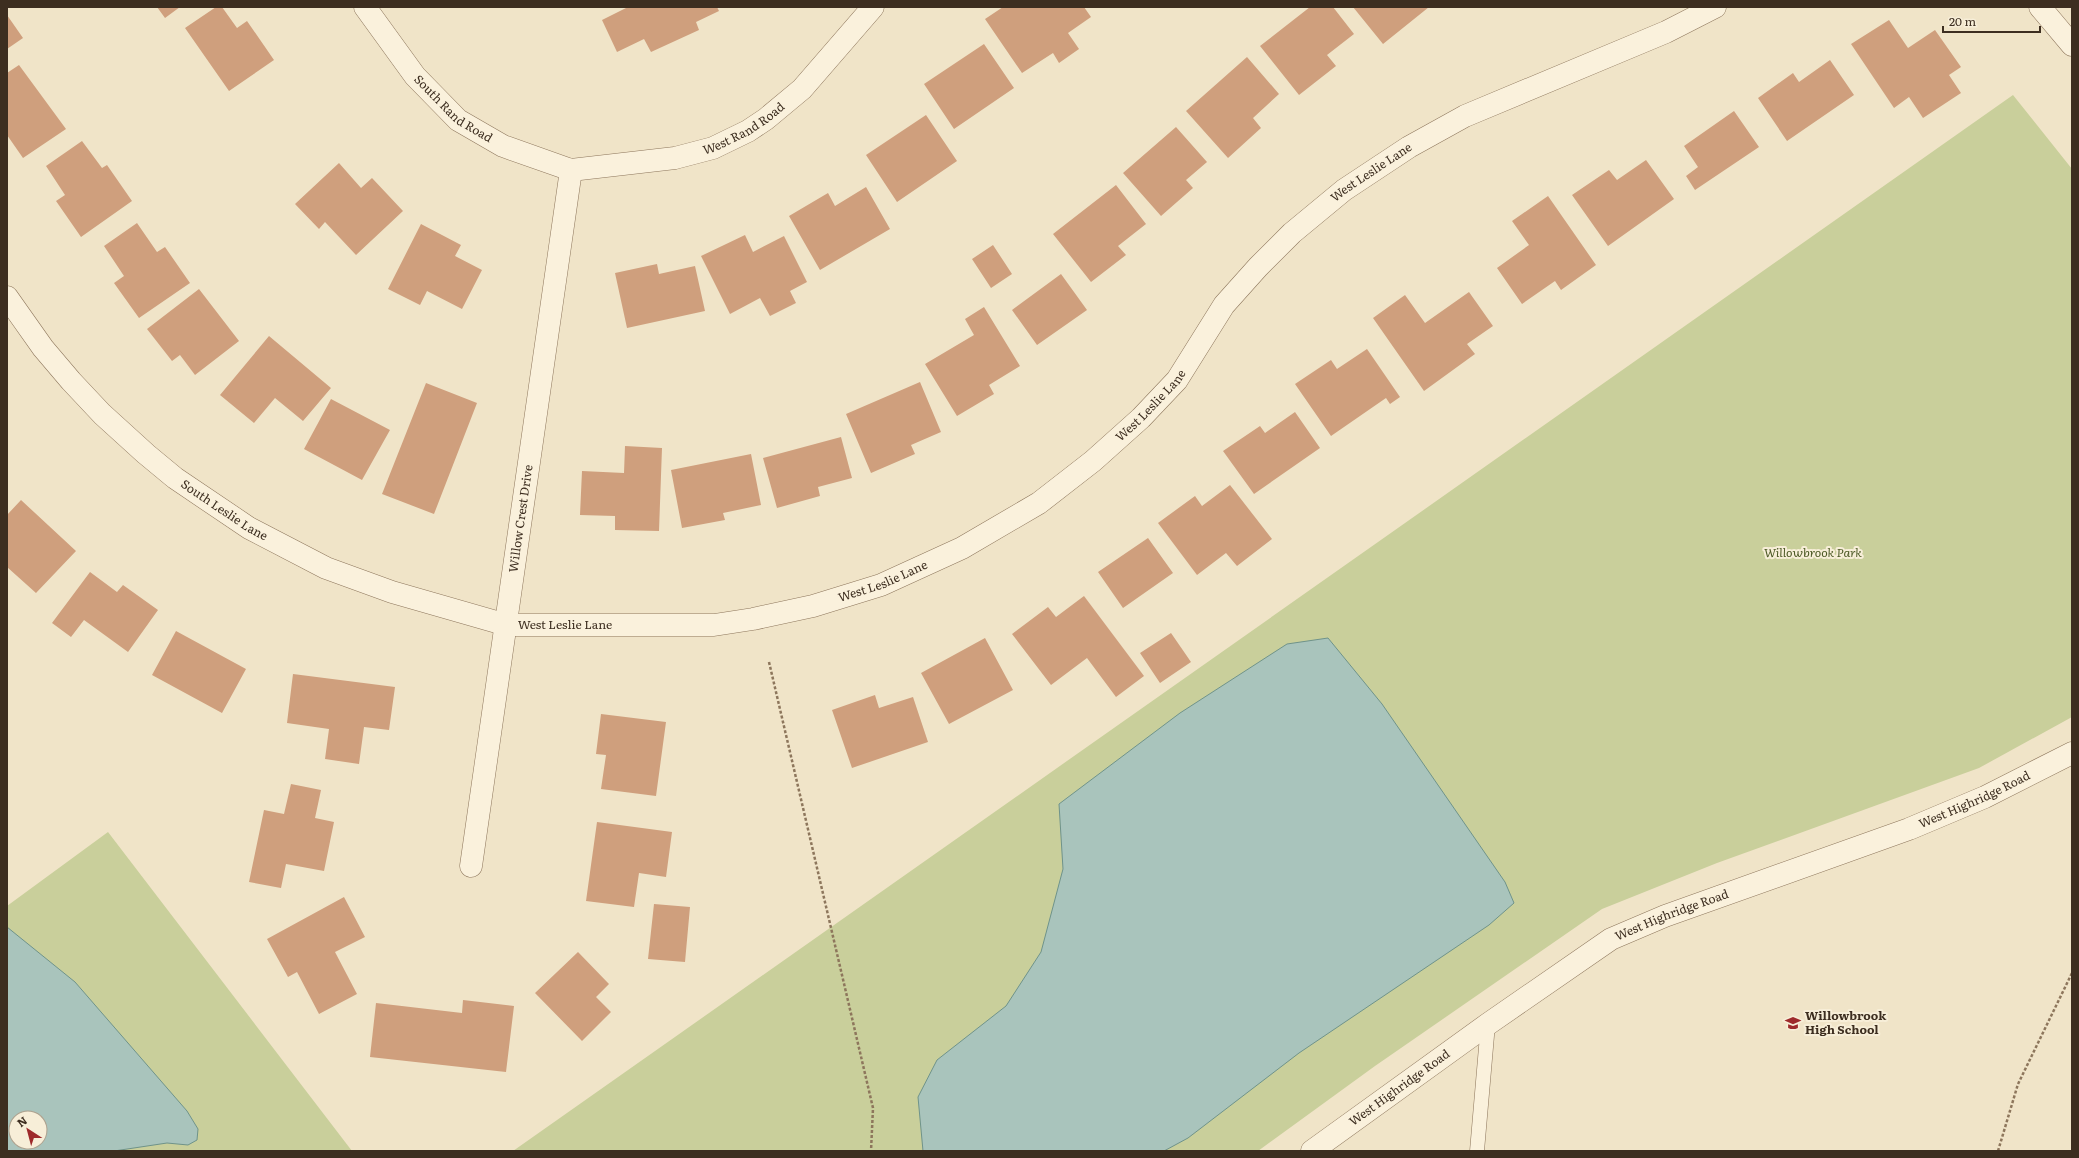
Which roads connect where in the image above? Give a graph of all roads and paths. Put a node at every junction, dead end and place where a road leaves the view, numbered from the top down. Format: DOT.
graph roads {
  1 [pos="365,7"];
  2 [pos="874,7"];
  3 [pos="1714,7"];
  4 [pos="2040,7"];
  5 [pos="2072,45"];
  6 [pos="571,170"];
  7 [pos="7,297"];
  8 [pos="507,625"];
  9 [pos="769,662"];
  10 [pos="2072,753"];
  11 [pos="471,866"];
  12 [pos="2072,973"];
  13 [pos="1488,1024"];
  14 [pos="871,1151"];
  15 [pos="1312,1151"];
  16 [pos="1477,1151"];
  17 [pos="1998,1151"];
  1 -- 6 [label="street, South Rand Road"];
  2 -- 6 [label="street, West Rand Road"];
  3 -- 8 [label="street, West Leslie Lane"];
  4 -- 5 [label="street"];
  6 -- 8 [label="street, Willow Crest Drive"];
  7 -- 8 [label="street, South Leslie Lane"];
  8 -- 11 [label="street, Willow Crest Drive"];
  9 -- 14 [label="path"];
  10 -- 13 [label="street, West Highridge Road"];
  12 -- 17 [label="path"];
  13 -- 15 [label="street, West Highridge Road"];
  13 -- 16 [label="lane"];
}
